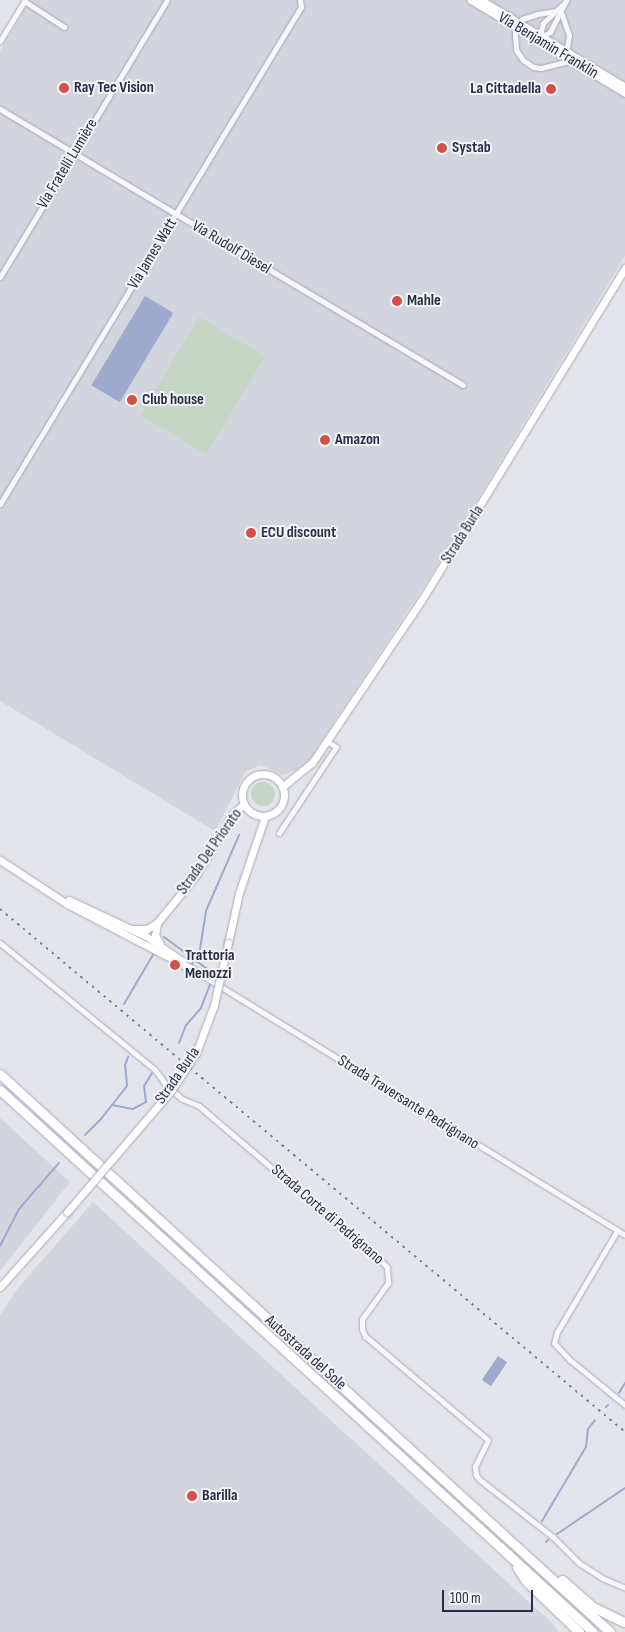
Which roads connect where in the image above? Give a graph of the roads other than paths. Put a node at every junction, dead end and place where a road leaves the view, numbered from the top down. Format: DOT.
graph roads {
  1 [pos="167,0"];
  2 [pos="471,0"];
  3 [pos="481,0"];
  4 [pos="25,1"];
  5 [pos="301,1"];
  6 [pos="565,1"];
  7 [pos="559,11"];
  8 [pos="506,18"];
  9 [pos="519,23"];
  10 [pos="64,26"];
  11 [pos="515,36"];
  12 [pos="540,40"];
  13 [pos="0,41"];
  14 [pos="569,44"];
  15 [pos="564,57"];
  16 [pos="576,60"];
  17 [pos="625,87"];
  18 [pos="625,93"];
  19 [pos="0,109"];
  20 [pos="75,153"];
  21 [pos="177,215"];
  22 [pos="625,268"];
  23 [pos="0,277"];
  24 [pos="462,385"];
  25 [pos="0,504"];
  26 [pos="327,741"];
  27 [pos="282,786"];
  28 [pos="244,804"];
  29 [pos="265,816"];
  30 [pos="279,833"];
  31 [pos="0,860"];
  32 [pos="52,893"];
  33 [pos="92,916"];
  34 [pos="157,923"];
  35 [pos="147,932"];
  36 [pos="0,943"];
  37 [pos="160,945"];
  38 [pos="150,947"];
  39 [pos="192,969"];
  40 [pos="0,1074"];
  41 [pos="0,1090"];
  42 [pos="617,1231"];
  43 [pos="625,1235"];
  44 [pos="0,1288"];
  45 [pos="625,1405"];
  46 [pos="518,1548"];
  47 [pos="510,1556"];
  48 [pos="625,1588"];
  49 [pos="624,1622"];
  50 [pos="579,1632"];
  51 [pos="593,1632"];
  52 [pos="610,1632"];
  1 -- 20 [label="street, Via Fratelli Lumière"];
  2 -- 8 [label="main road, Via Benjamin Franklin"];
  3 -- 8 [label="main road, Via Benjamin Franklin"];
  4 -- 10 [label="street"];
  4 -- 13 [label="street"];
  5 -- 21 [label="street, Via James Watt"];
  6 -- 7 [label="street"];
  7 -- 9 [label="street"];
  7 -- 12 [label="street"];
  7 -- 12 [label="street"];
  7 -- 14 [label="street"];
  8 -- 9 [label="main road, Via Benjamin Franklin"];
  8 -- 9 [label="street"];
  8 -- 11 [label="street"];
  9 -- 11 [label="street"];
  9 -- 12 [label="main road, Via Benjamin Franklin"];
  11 -- 15 [label="street"];
  12 -- 15 [label="main road, Via Benjamin Franklin"];
  14 -- 15 [label="street"];
  14 -- 16 [label="street"];
  15 -- 16 [label="main road, Via Benjamin Franklin"];
  15 -- 16 [label="street"];
  16 -- 17 [label="main road, Via Benjamin Franklin"];
  16 -- 18 [label="main road, Via Benjamin Franklin"];
  19 -- 20 [label="street, Via Rudolf Diesel"];
  20 -- 21 [label="street, Via Rudolf Diesel"];
  20 -- 23 [label="street, Via Fratelli Lumière"];
  21 -- 24 [label="street, Via Rudolf Diesel"];
  21 -- 25 [label="street, Via James Watt"];
  22 -- 26 [label="main road, Strada Burla"];
  26 -- 27 [label="main road, Strada Burla"];
  26 -- 30 [label="street"];
  27 -- 28 [label="main road"];
  27 -- 29 [label="main road, Strada Burla"];
  28 -- 29 [label="main road"];
  28 -- 34 [label="main road, Strada Del Priorato"];
  29 -- 44 [label="main road, Strada Burla, bridge"];
  31 -- 32 [label="main road, Strada Traversante Pedrignano"];
  32 -- 33 [label="main road, Strada Traversante Pedrignano"];
  32 -- 35 [label="main road, Strada Traversante Pedrignano"];
  33 -- 35 [label="main road, Strada Traversante Pedrignano"];
  33 -- 38 [label="main road, Strada Traversante Pedrignano"];
  34 -- 35 [label="main road"];
  34 -- 37 [label="main road"];
  35 -- 37 [label="main road, Strada Traversante Pedrignano"];
  35 -- 38 [label="main road"];
  36 -- 48 [label="street, Strada Corte di Pedrignano"];
  37 -- 39 [label="main road, Strada Traversante Pedrignano"];
  38 -- 39 [label="main road, Strada Traversante Pedrignano"];
  39 -- 42 [label="street, Strada Traversante Pedrignano"];
  40 -- 46 [label="highway, Autostrada del Sole"];
  41 -- 47 [label="highway, Autostrada del Sole"];
  42 -- 43 [label="street, Strada Traversante Pedrignano"];
  42 -- 45 [label="street"];
  46 -- 49 [label="highway"];
  46 -- 52 [label="highway, Autostrada del Sole"];
  47 -- 50 [label="highway"];
  47 -- 51 [label="highway, Autostrada del Sole"];
}
